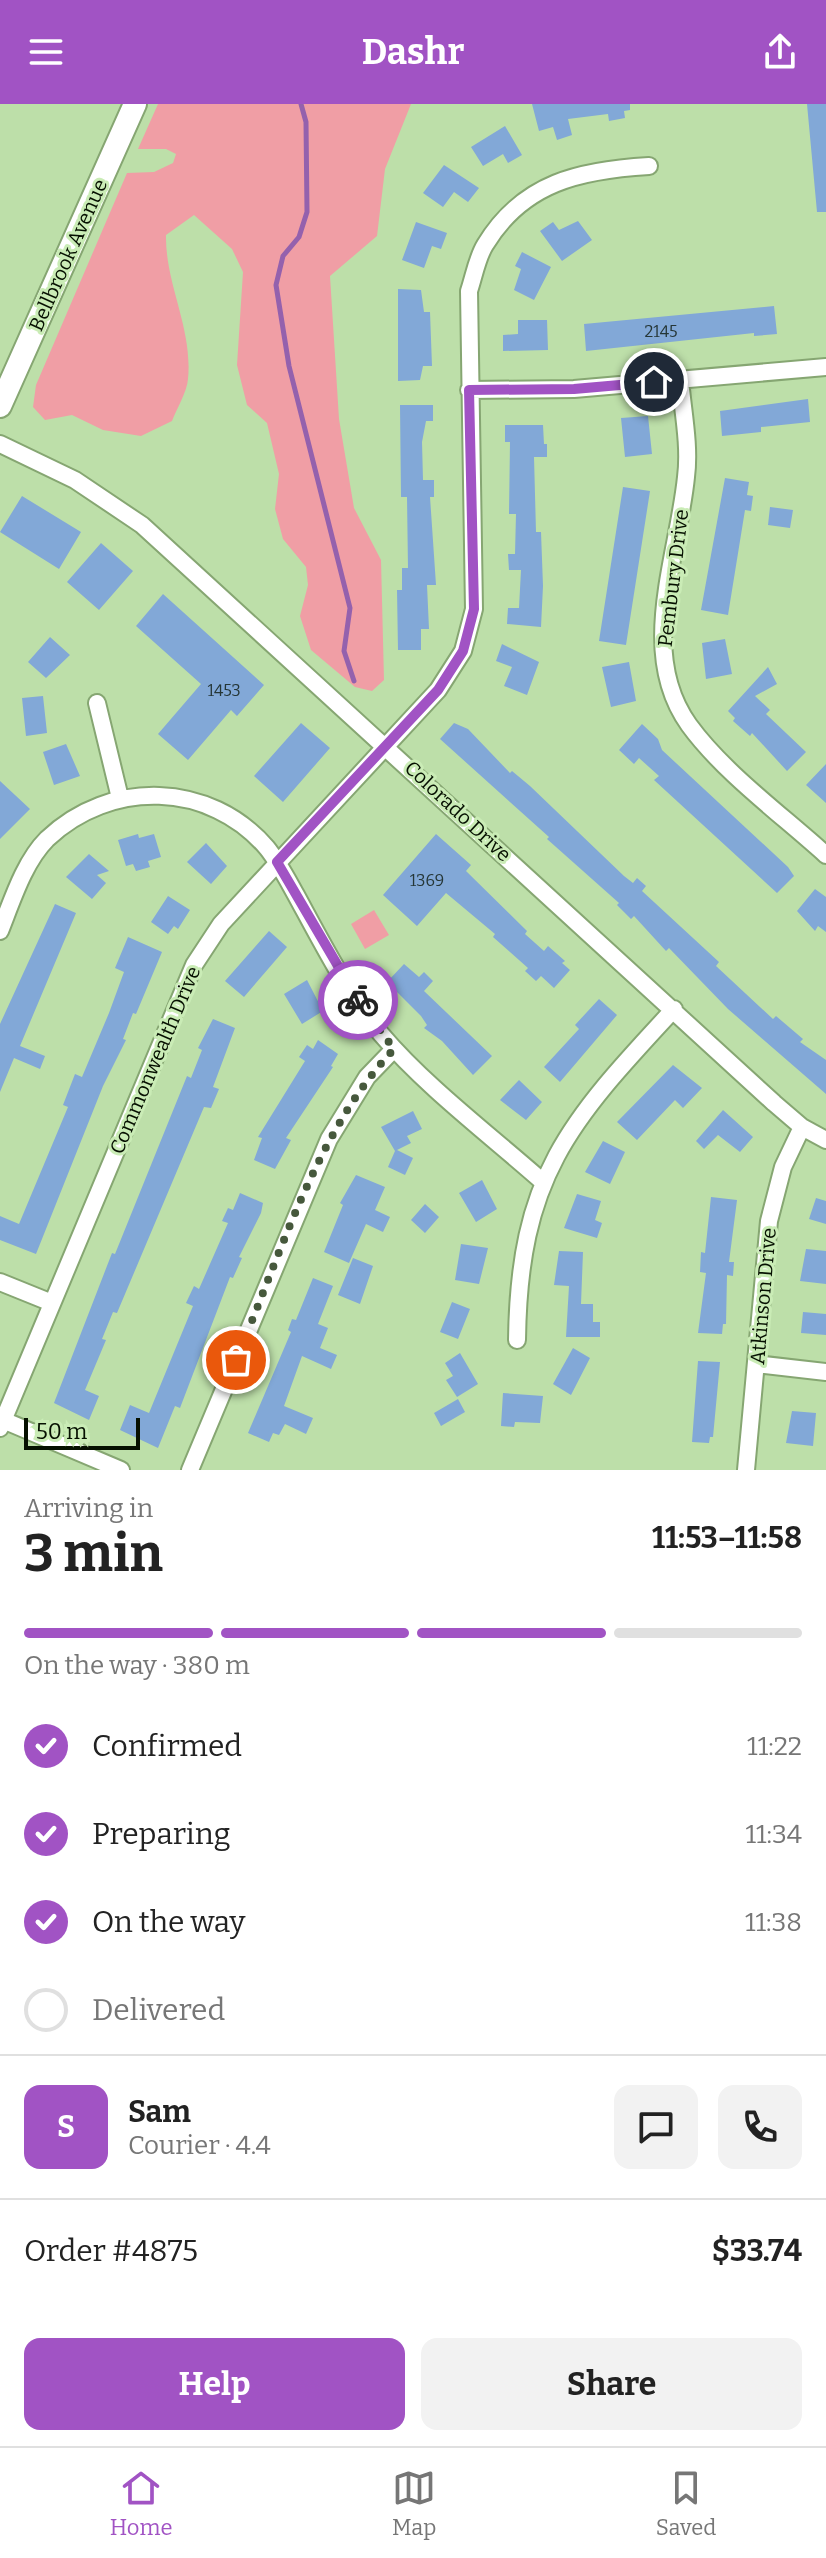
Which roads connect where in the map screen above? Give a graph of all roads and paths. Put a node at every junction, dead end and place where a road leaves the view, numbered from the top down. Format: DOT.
graph roads {
  1 [pos="135,104"];
  2 [pos="649,166"];
  3 [pos="826,367"];
  4 [pos="680,380"];
  5 [pos="469,390"];
  6 [pos="0,406"];
  7 [pos="0,444"];
  8 [pos="97,703"];
  9 [pos="387,746"];
  10 [pos="120,798"];
  11 [pos="826,855"];
  12 [pos="277,862"];
  13 [pos="0,931"];
  14 [pos="674,1009"];
  15 [pos="394,1049"];
  16 [pos="802,1127"];
  17 [pos="826,1140"];
  18 [pos="543,1182"];
  19 [pos="0,1282"];
  20 [pos="52,1303"];
  21 [pos="517,1340"];
  22 [pos="756,1364"];
  23 [pos="826,1372"];
  24 [pos="2,1424"];
  25 [pos="121,1470"];
  26 [pos="190,1470"];
  27 [pos="746,1470"];
  1 -- 6 [label="street, Bellbrook Avenue"];
  2 -- 5 [label="street, Commonwealth Drive"];
  3 -- 4 [label="street"];
  4 -- 5 [label="street"];
  4 -- 11 [label="street, Pembury Drive"];
  5 -- 9 [label="street, Commonwealth Drive"];
  7 -- 9 [label="street, Colorado Drive"];
  8 -- 10 [label="street"];
  9 -- 12 [label="street, Commonwealth Drive"];
  9 -- 14 [label="street, Colorado Drive"];
  10 -- 12 [label="street"];
  10 -- 13 [label="street"];
  12 -- 15 [label="street"];
  12 -- 20 [label="street, Commonwealth Drive"];
  14 -- 16 [label="street, Colorado Drive"];
  14 -- 18 [label="street"];
  15 -- 18 [label="street"];
  15 -- 26 [label="street"];
  16 -- 17 [label="street, Colorado Drive"];
  16 -- 22 [label="street, Atkinson Drive"];
  18 -- 21 [label="street"];
  19 -- 20 [label="street"];
  20 -- 24 [label="street, Commonwealth Drive"];
  22 -- 23 [label="street"];
  22 -- 27 [label="street, Atkinson Drive"];
  24 -- 25 [label="street"];
}
